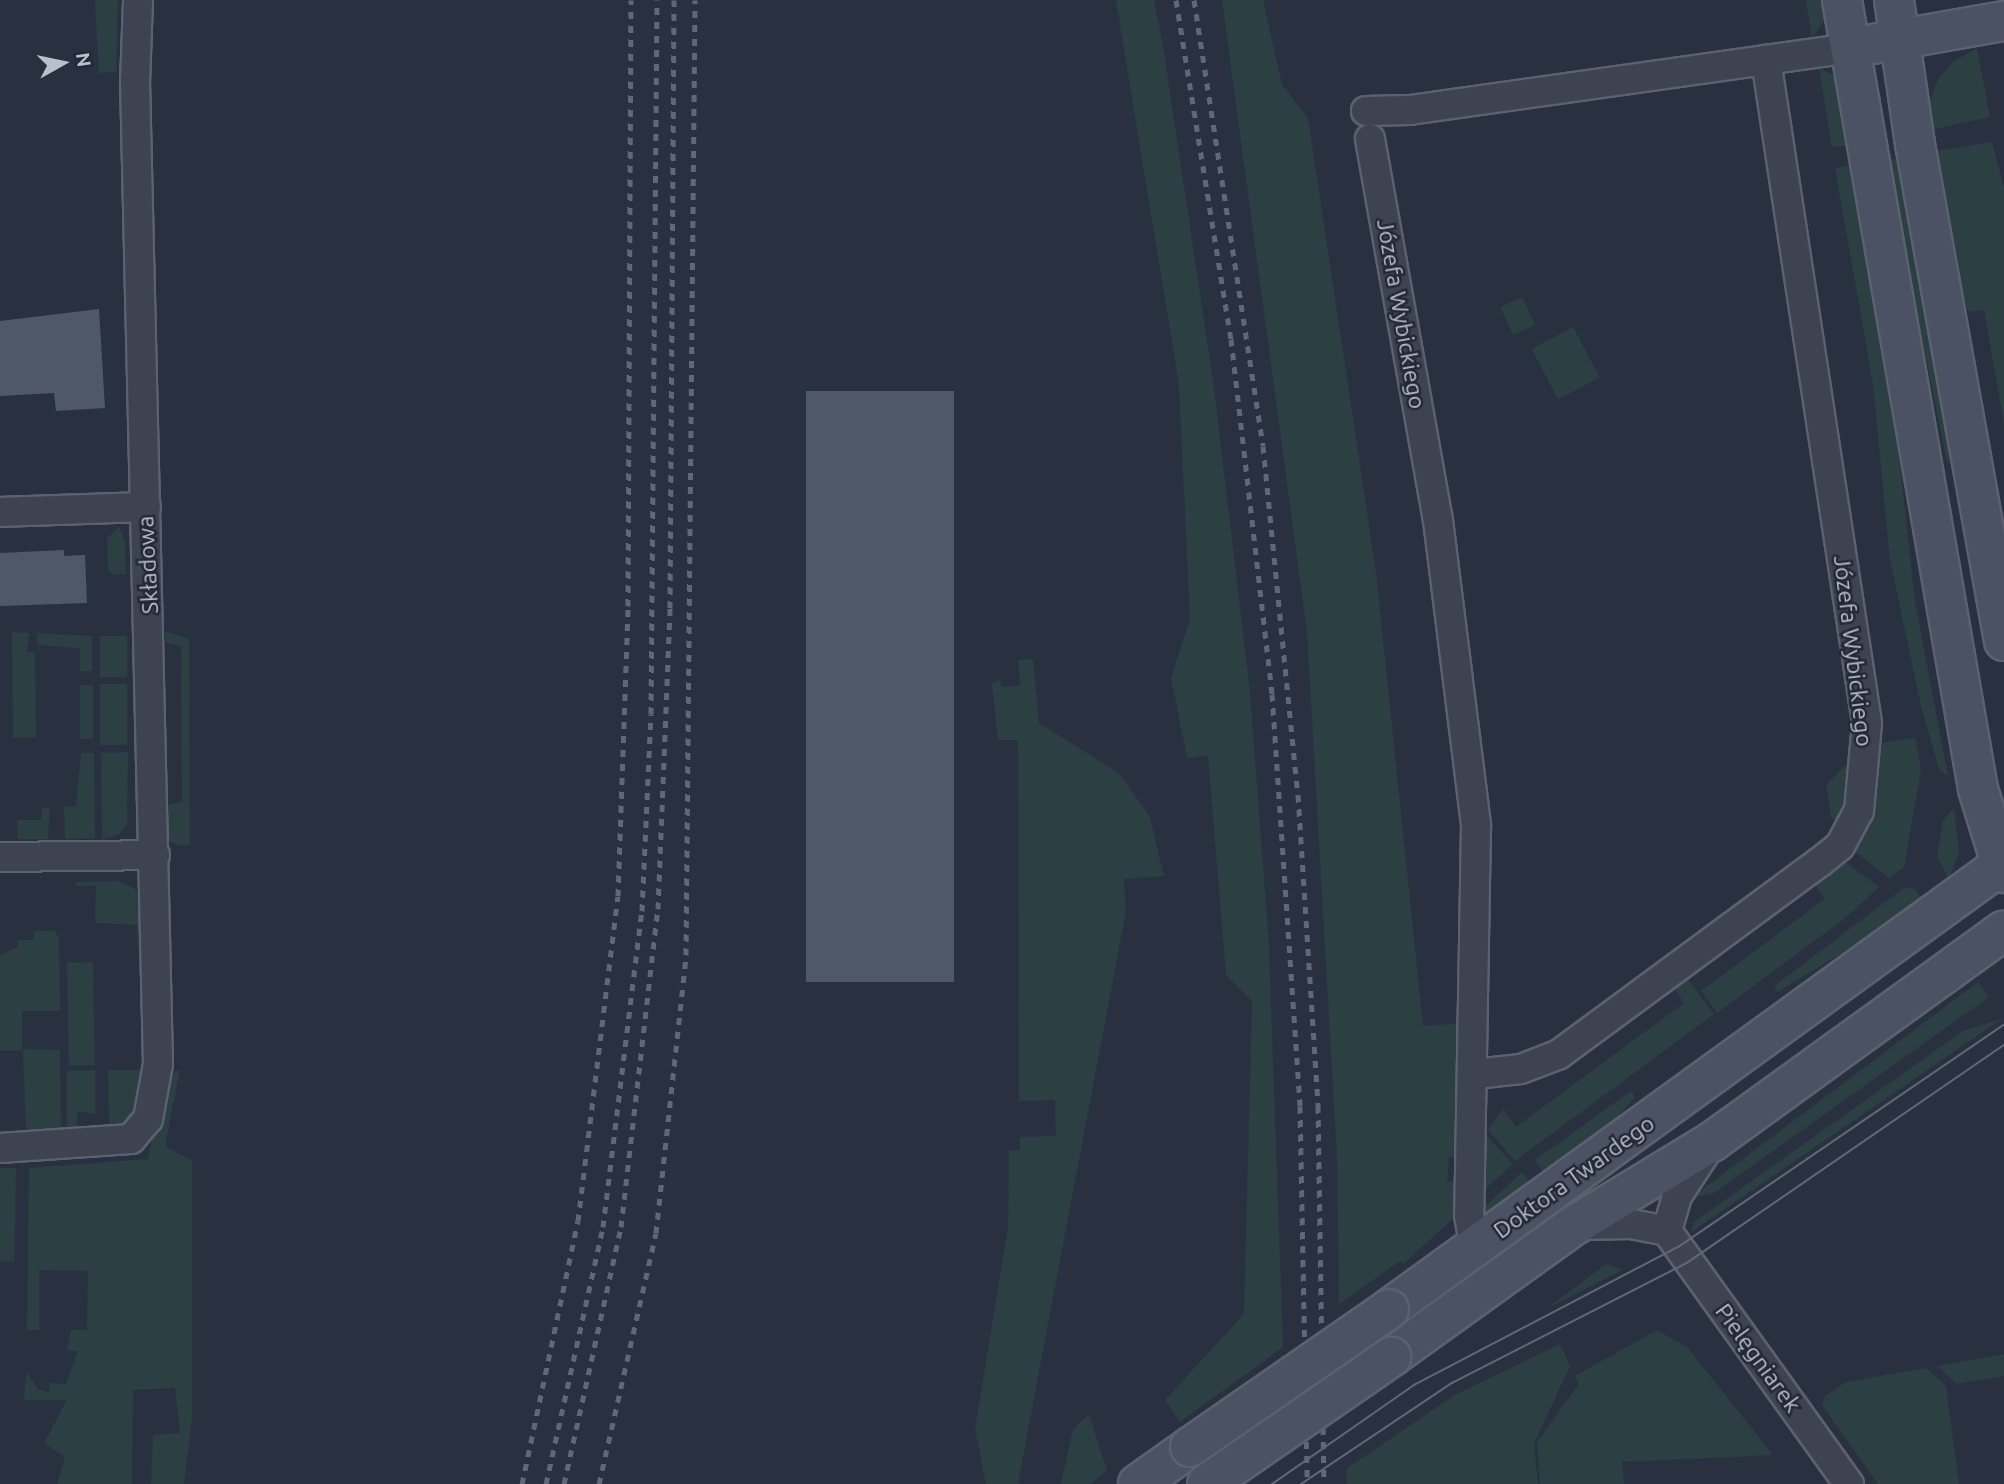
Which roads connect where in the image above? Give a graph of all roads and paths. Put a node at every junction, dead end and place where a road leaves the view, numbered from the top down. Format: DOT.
graph roads {
  1 [pos="138,0"];
  2 [pos="1842,0"];
  3 [pos="1894,0"];
  4 [pos="2004,21"];
  5 [pos="1899,39"];
  6 [pos="1850,48"];
  7 [pos="1766,60"];
  8 [pos="1366,111"];
  9 [pos="1370,139"];
  10 [pos="146,507"];
  11 [pos="0,512"];
  12 [pos="2004,641"];
  13 [pos="155,856"];
  14 [pos="0,858"];
  15 [pos="2002,867"];
  16 [pos="2004,930"];
  17 [pos="1475,1074"];
  18 [pos="1713,1141"];
  19 [pos="0,1148"];
  20 [pos="1575,1225"];
  21 [pos="1667,1231"];
  22 [pos="1475,1248"];
  23 [pos="1138,1484"];
  24 [pos="1207,1484"];
  25 [pos="1849,1484"];
  1 -- 10 [label="street, Składowa"];
  2 -- 6 [label="street"];
  3 -- 5 [label="street"];
  4 -- 5 [label="street"];
  5 -- 6 [label="street"];
  5 -- 12 [label="street"];
  6 -- 7 [label="street"];
  6 -- 15 [label="street"];
  7 -- 8 [label="street"];
  7 -- 17 [label="street, Józefa Wybickiego"];
  9 -- 17 [label="street, Józefa Wybickiego"];
  10 -- 11 [label="street"];
  10 -- 13 [label="street, Składowa"];
  13 -- 14 [label="street"];
  13 -- 19 [label="street, Składowa"];
  15 -- 22 [label="street, Doktora Twardego"];
  16 -- 18 [label="street, Doktora Twardego"];
  17 -- 22 [label="street, Józefa Wybickiego"];
  18 -- 20 [label="street, Doktora Twardego"];
  18 -- 21 [label="street"];
  20 -- 21 [label="street"];
  20 -- 24 [label="street, Doktora Twardego, bridge"];
  21 -- 25 [label="street, Pielęgniarek"];
  22 -- 23 [label="street, Doktora Twardego, bridge"];
}
